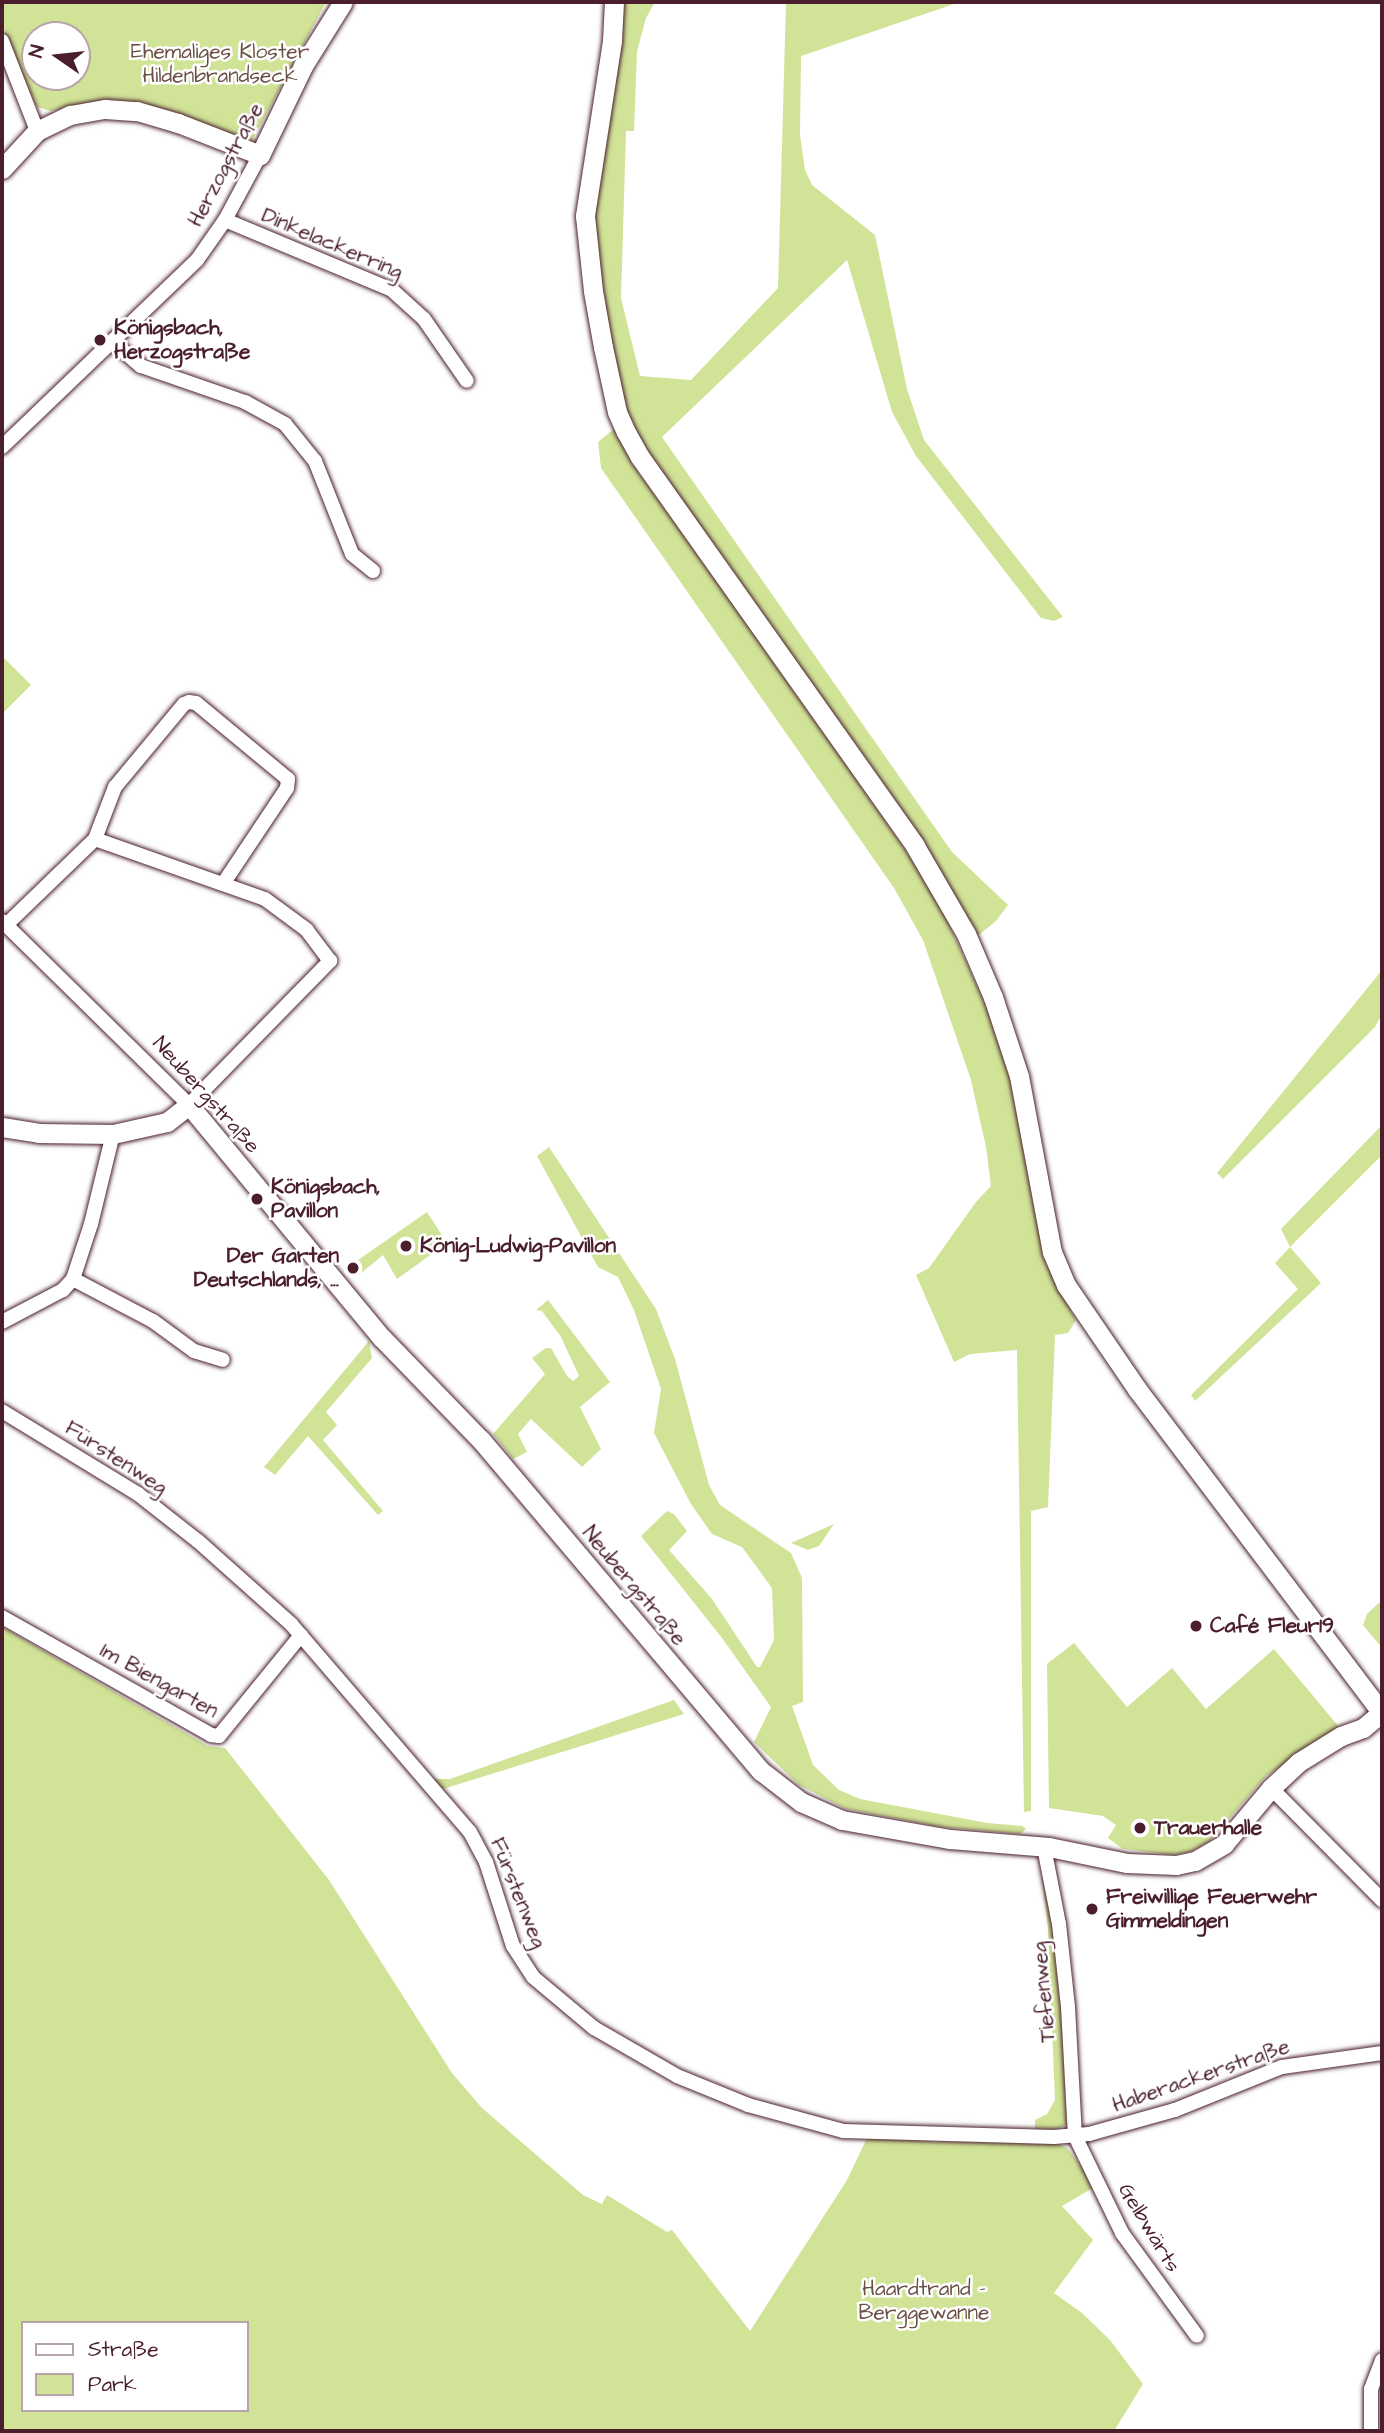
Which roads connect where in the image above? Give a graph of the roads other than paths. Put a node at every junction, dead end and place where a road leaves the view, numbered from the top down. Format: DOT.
graph roads {
  1 [pos="343,2"];
  2 [pos="614,2"];
  3 [pos="2,40"];
  4 [pos="37,131"];
  5 [pos="260,155"];
  6 [pos="2,169"];
  7 [pos="225,220"];
  8 [pos="113,342"];
  9 [pos="467,381"];
  10 [pos="2,447"];
  11 [pos="373,571"];
  12 [pos="95,839"];
  13 [pos="223,884"];
  14 [pos="4,923"];
  15 [pos="189,1105"];
  16 [pos="2,1127"];
  17 [pos="113,1134"];
  18 [pos="73,1279"];
  19 [pos="2,1322"];
  20 [pos="223,1360"];
  21 [pos="2,1410"];
  22 [pos="2,1617"];
  23 [pos="301,1635"];
  24 [pos="1382,1712"];
  25 [pos="1271,1788"];
  26 [pos="1044,1847"];
  27 [pos="1382,1900"];
  28 [pos="1382,2053"];
  29 [pos="1075,2136"];
  30 [pos="1197,2336"];
  31 [pos="1382,2360"];
  32 [pos="1371,2431"];
  1 -- 5 [label="street, Herzogstraße"];
  2 -- 24 [label="street"];
  3 -- 4 [label="street"];
  4 -- 5 [label="street"];
  4 -- 6 [label="street"];
  5 -- 7 [label="street, Herzogstraße"];
  7 -- 8 [label="street, Herzogstraße"];
  7 -- 9 [label="street, Dinkelackerring"];
  8 -- 10 [label="street, Herzogstraße"];
  8 -- 11 [label="street"];
  12 -- 13 [label="street"];
  12 -- 13 [label="street"];
  12 -- 14 [label="street"];
  13 -- 15 [label="street"];
  14 -- 15 [label="street, Neubergstraße"];
  15 -- 17 [label="street"];
  15 -- 26 [label="street, Neubergstraße"];
  16 -- 17 [label="street"];
  17 -- 18 [label="street"];
  18 -- 19 [label="street"];
  18 -- 20 [label="street"];
  21 -- 23 [label="street, Fürstenweg"];
  22 -- 23 [label="street, Im Biengarten"];
  23 -- 29 [label="street, Fürstenweg"];
  24 -- 25 [label="street, Neubergstraße"];
  25 -- 26 [label="street, Neubergstraße"];
  25 -- 27 [label="street"];
  26 -- 29 [label="street, Tiefenweg"];
  28 -- 29 [label="street, Haberackerstraße"];
  29 -- 30 [label="street, Gelbwärts"];
  31 -- 32 [label="street"];
}
